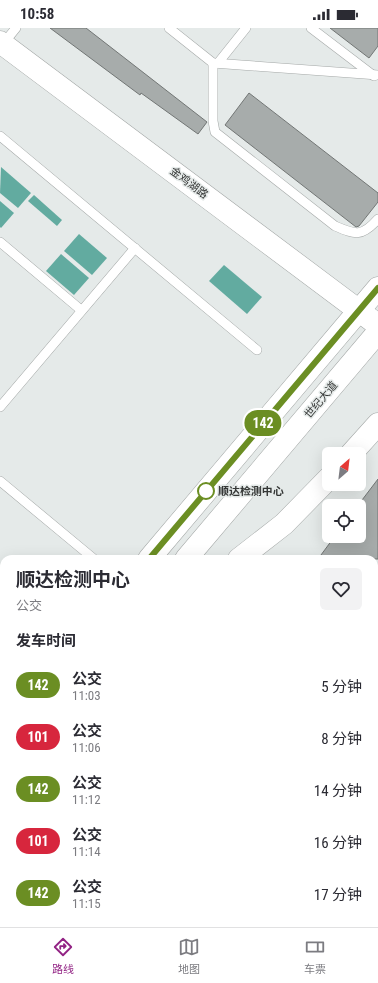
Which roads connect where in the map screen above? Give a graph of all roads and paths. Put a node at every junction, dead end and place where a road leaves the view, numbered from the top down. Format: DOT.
graph roads {
  1 [pos="169,28"];
  2 [pos="246,28"];
  3 [pos="311,28"];
  4 [pos="6,38"];
  5 [pos="215,63"];
  6 [pos="377,77"];
  7 [pos="0,136"];
  8 [pos="378,219"];
  9 [pos="0,242"];
  10 [pos="135,248"];
  11 [pos="378,288"];
  12 [pos="358,309"];
  13 [pos="82,310"];
  14 [pos="378,325"];
  15 [pos="378,332"];
  16 [pos="257,350"];
  17 [pos="0,407"];
  18 [pos="378,424"];
  19 [pos="357,447"];
  20 [pos="0,481"];
  21 [pos="322,485"];
  22 [pos="89,555"];
  23 [pos="152,555"];
  24 [pos="189,555"];
  25 [pos="244,555"];
  1 -- 5 [label="lane"];
  2 -- 5 [label="lane"];
  3 -- 6 [label="lane"];
  4 -- 12 [label="street, 金鸡湖路"];
  5 -- 6 [label="lane"];
  5 -- 8 [label="lane"];
  7 -- 10 [label="lane"];
  9 -- 13 [label="lane"];
  10 -- 13 [label="lane"];
  10 -- 16 [label="lane"];
  11 -- 12 [label="street"];
  12 -- 14 [label="street, 金鸡湖路"];
  12 -- 23 [label="street"];
  13 -- 17 [label="lane"];
  15 -- 24 [label="street, 世纪大道"];
  18 -- 19 [label="street"];
  20 -- 22 [label="lane"];
  21 -- 25 [label="street"];
}
